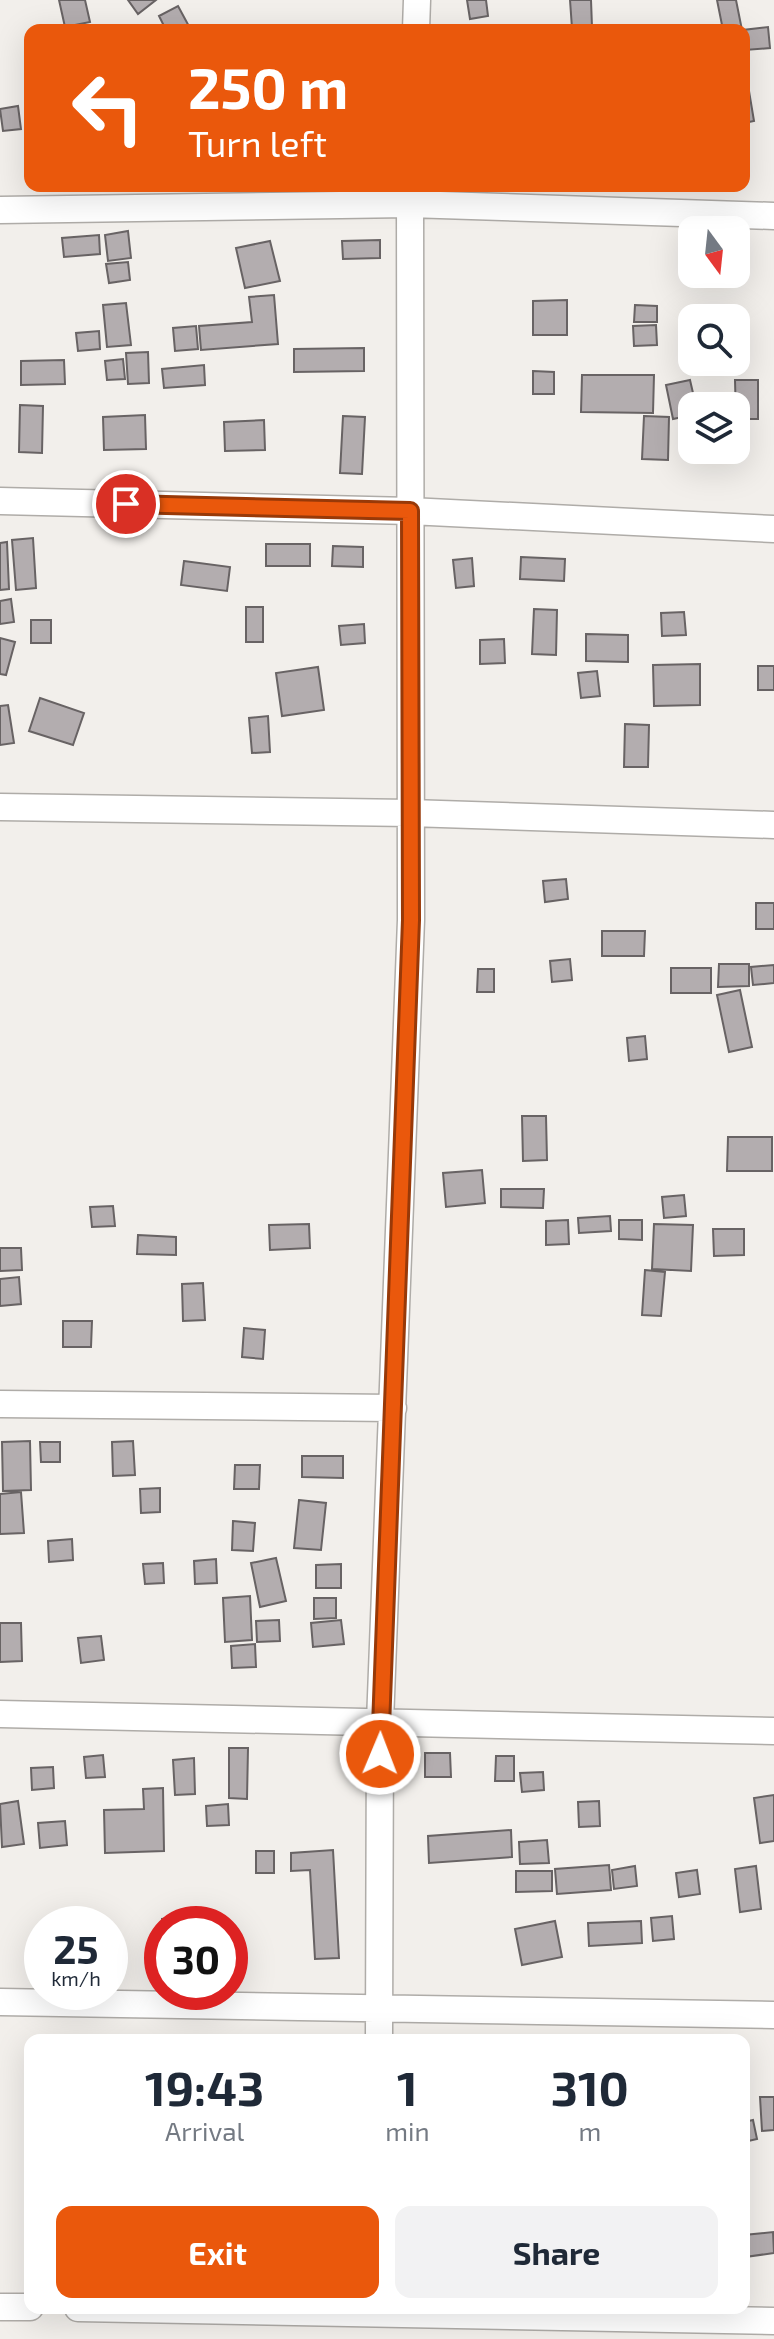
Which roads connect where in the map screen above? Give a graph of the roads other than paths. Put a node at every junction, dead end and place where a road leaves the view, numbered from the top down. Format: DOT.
graph roads {
  1 [pos="417,0"];
  2 [pos="416,24"];
  3 [pos="409,195"];
  4 [pos="0,210"];
  5 [pos="774,216"];
  6 [pos="0,501"];
  7 [pos="410,511"];
  8 [pos="774,529"];
  9 [pos="0,807"];
  10 [pos="410,813"];
  11 [pos="774,825"];
  12 [pos="0,1404"];
  13 [pos="393,1408"];
  14 [pos="0,1714"];
  15 [pos="380,1722"];
  16 [pos="774,1731"];
  17 [pos="0,2002"];
  18 [pos="379,2008"];
  19 [pos="774,2015"];
  20 [pos="379,2034"];
  21 [pos="0,2307"];
  22 [pos="24,2307"];
  23 [pos="228,2314"];
  24 [pos="378,2320"];
  25 [pos="774,2321"];
  1 -- 2 [label="street"];
  3 -- 4 [label="street"];
  3 -- 5 [label="street"];
  3 -- 7 [label="street"];
  6 -- 7 [label="street"];
  7 -- 8 [label="street"];
  7 -- 10 [label="street"];
  9 -- 10 [label="street"];
  10 -- 11 [label="street"];
  10 -- 13 [label="street"];
  12 -- 13 [label="street"];
  13 -- 15 [label="street"];
  14 -- 15 [label="street"];
  15 -- 16 [label="street"];
  15 -- 18 [label="street"];
  17 -- 18 [label="street"];
  18 -- 19 [label="street"];
  18 -- 20 [label="street"];
  21 -- 22 [label="street"];
  23 -- 24 [label="street"];
  24 -- 25 [label="street"];
}
